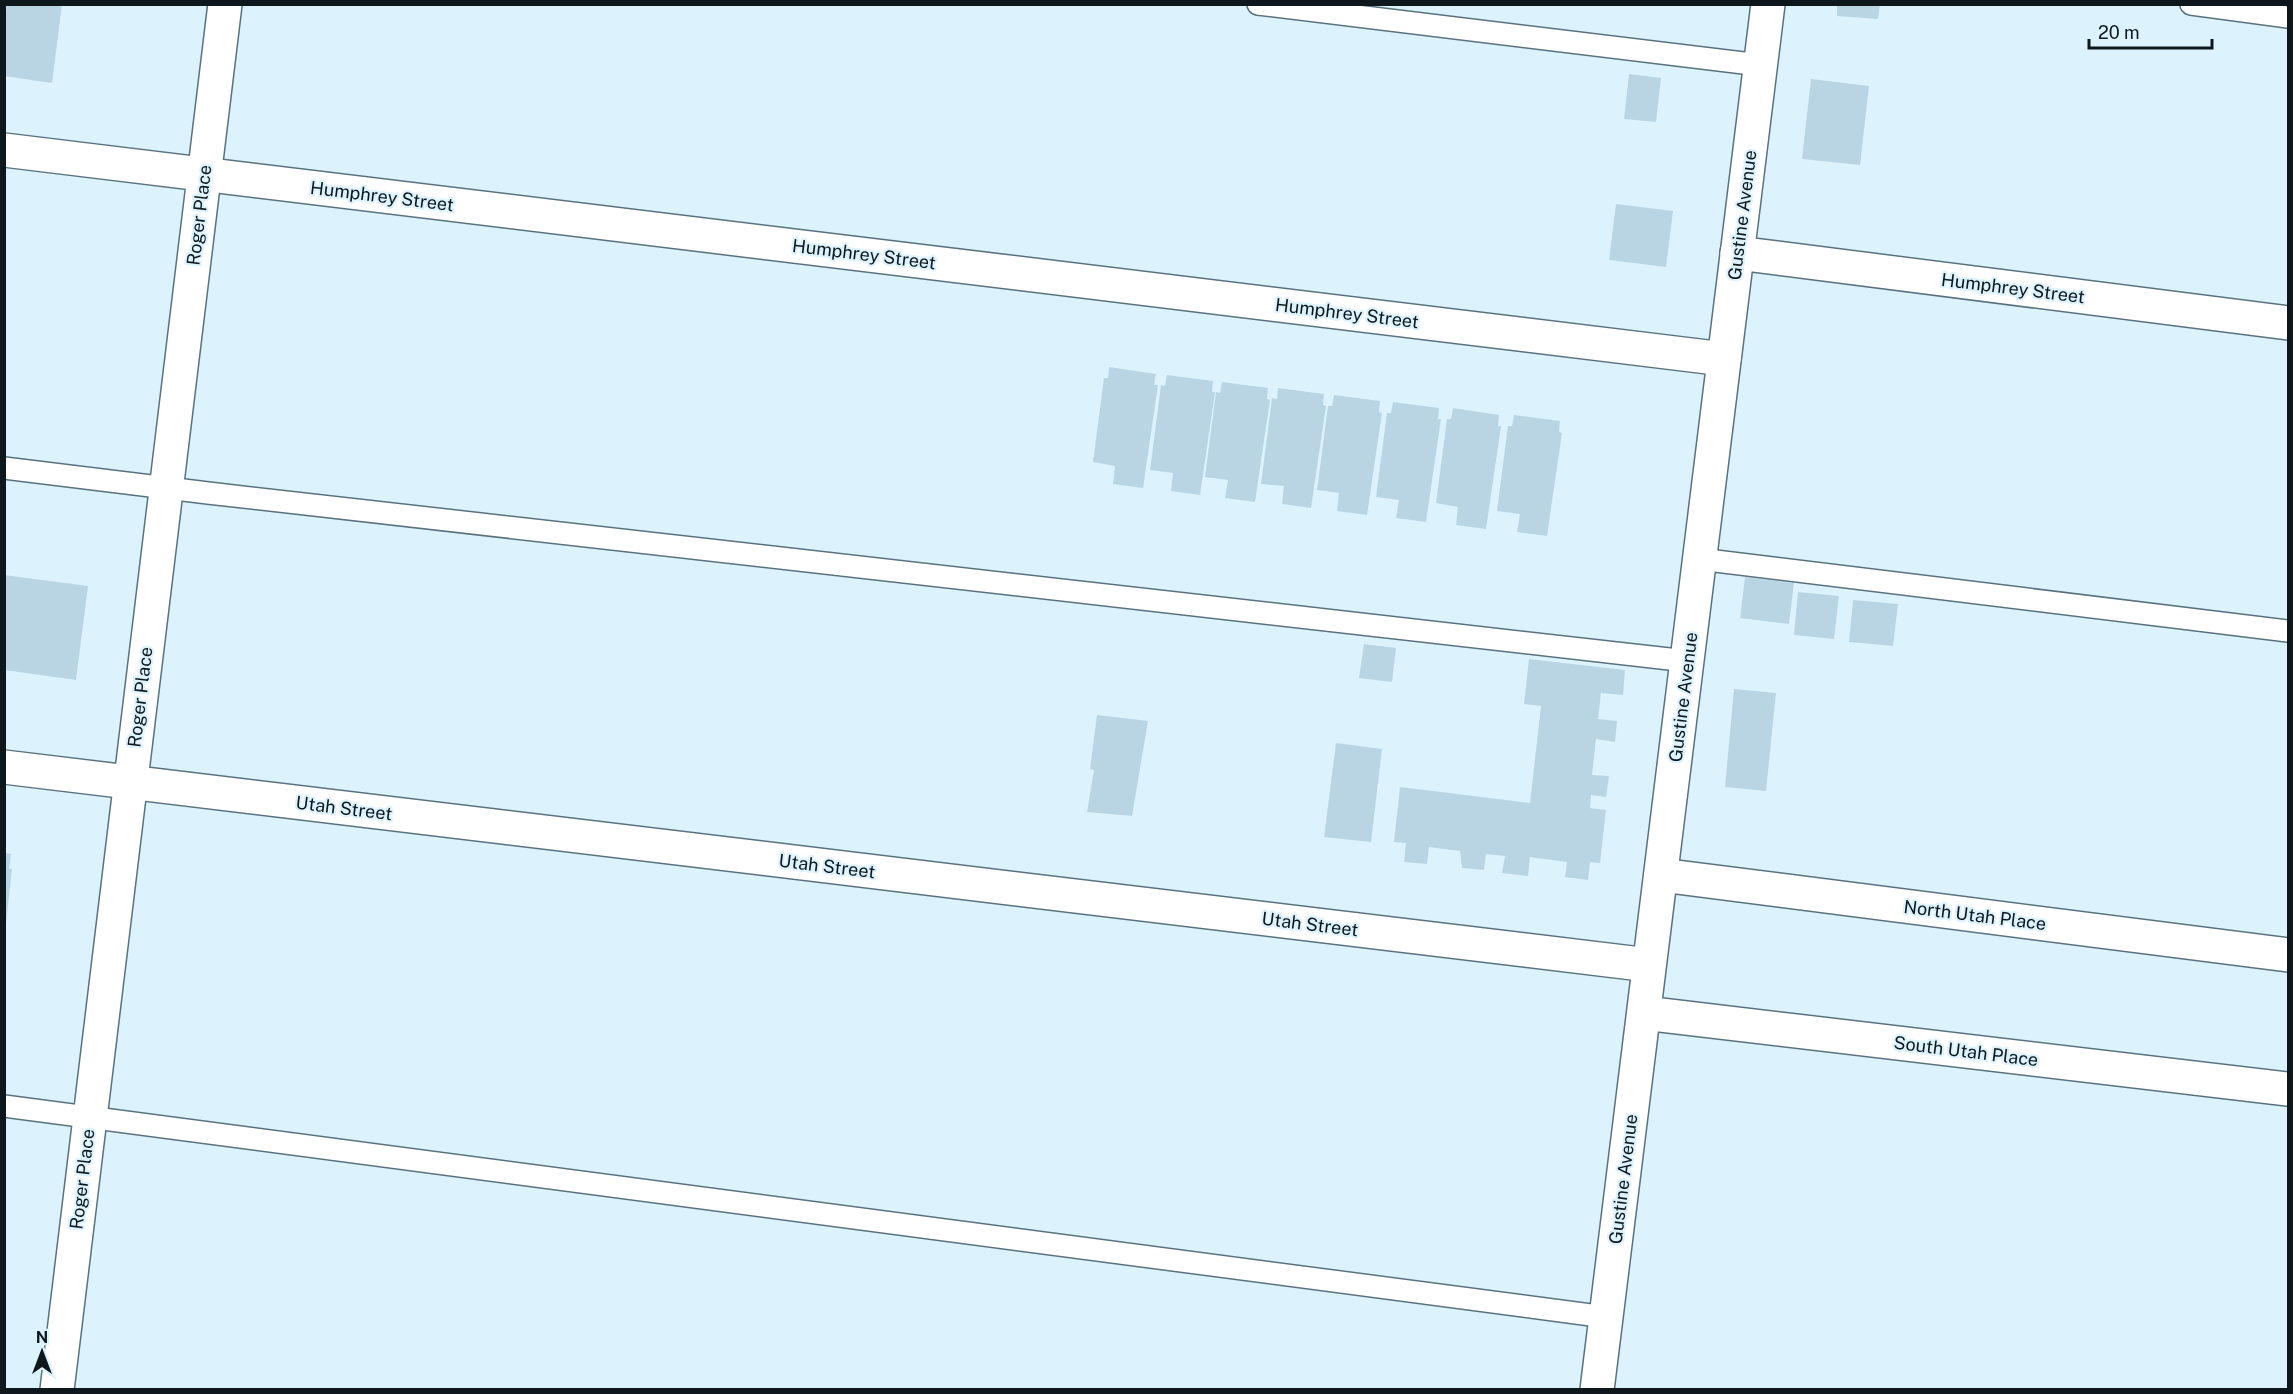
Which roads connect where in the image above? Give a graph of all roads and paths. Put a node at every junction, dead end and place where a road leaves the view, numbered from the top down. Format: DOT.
graph roads {
  1 [pos="225,4"];
  2 [pos="1258,4"];
  3 [pos="1768,4"];
  4 [pos="2191,4"];
  5 [pos="2289,17"];
  6 [pos="1760,65"];
  7 [pos="4,150"];
  8 [pos="204,173"];
  9 [pos="1737,253"];
  10 [pos="2289,323"];
  11 [pos="1724,359"];
  12 [pos="4,468"];
  13 [pos="166,487"];
  14 [pos="1699,559"];
  15 [pos="2289,631"];
  16 [pos="1687,661"];
  17 [pos="4,767"];
  18 [pos="130,782"];
  19 [pos="1661,874"];
  20 [pos="2289,955"];
  21 [pos="1649,965"];
  22 [pos="1644,1013"];
  23 [pos="2289,1089"];
  24 [pos="4,1106"];
  25 [pos="90,1116"];
  26 [pos="1606,1317"];
  27 [pos="57,1389"];
  28 [pos="1597,1389"];
  1 -- 8 [label="street, Roger Place"];
  2 -- 6 [label="lane"];
  3 -- 6 [label="street, Gustine Avenue"];
  4 -- 5 [label="lane"];
  6 -- 9 [label="street, Gustine Avenue"];
  7 -- 8 [label="street, Humphrey Street"];
  8 -- 11 [label="street, Humphrey Street"];
  8 -- 13 [label="street, Roger Place"];
  9 -- 10 [label="street, Humphrey Street"];
  9 -- 11 [label="street, Gustine Avenue"];
  11 -- 14 [label="street, Gustine Avenue"];
  12 -- 13 [label="lane"];
  13 -- 16 [label="lane"];
  13 -- 18 [label="street, Roger Place"];
  14 -- 15 [label="lane"];
  14 -- 16 [label="street, Gustine Avenue"];
  16 -- 19 [label="street, Gustine Avenue"];
  17 -- 18 [label="street, Utah Street"];
  18 -- 21 [label="street, Utah Street"];
  18 -- 25 [label="street, Roger Place"];
  19 -- 20 [label="street, North Utah Place"];
  19 -- 21 [label="street, Gustine Avenue"];
  21 -- 22 [label="street, Gustine Avenue"];
  22 -- 23 [label="street, South Utah Place"];
  22 -- 26 [label="street, Gustine Avenue"];
  24 -- 25 [label="lane"];
  25 -- 26 [label="lane"];
  25 -- 27 [label="street, Roger Place"];
  26 -- 28 [label="street, Gustine Avenue"];
}
